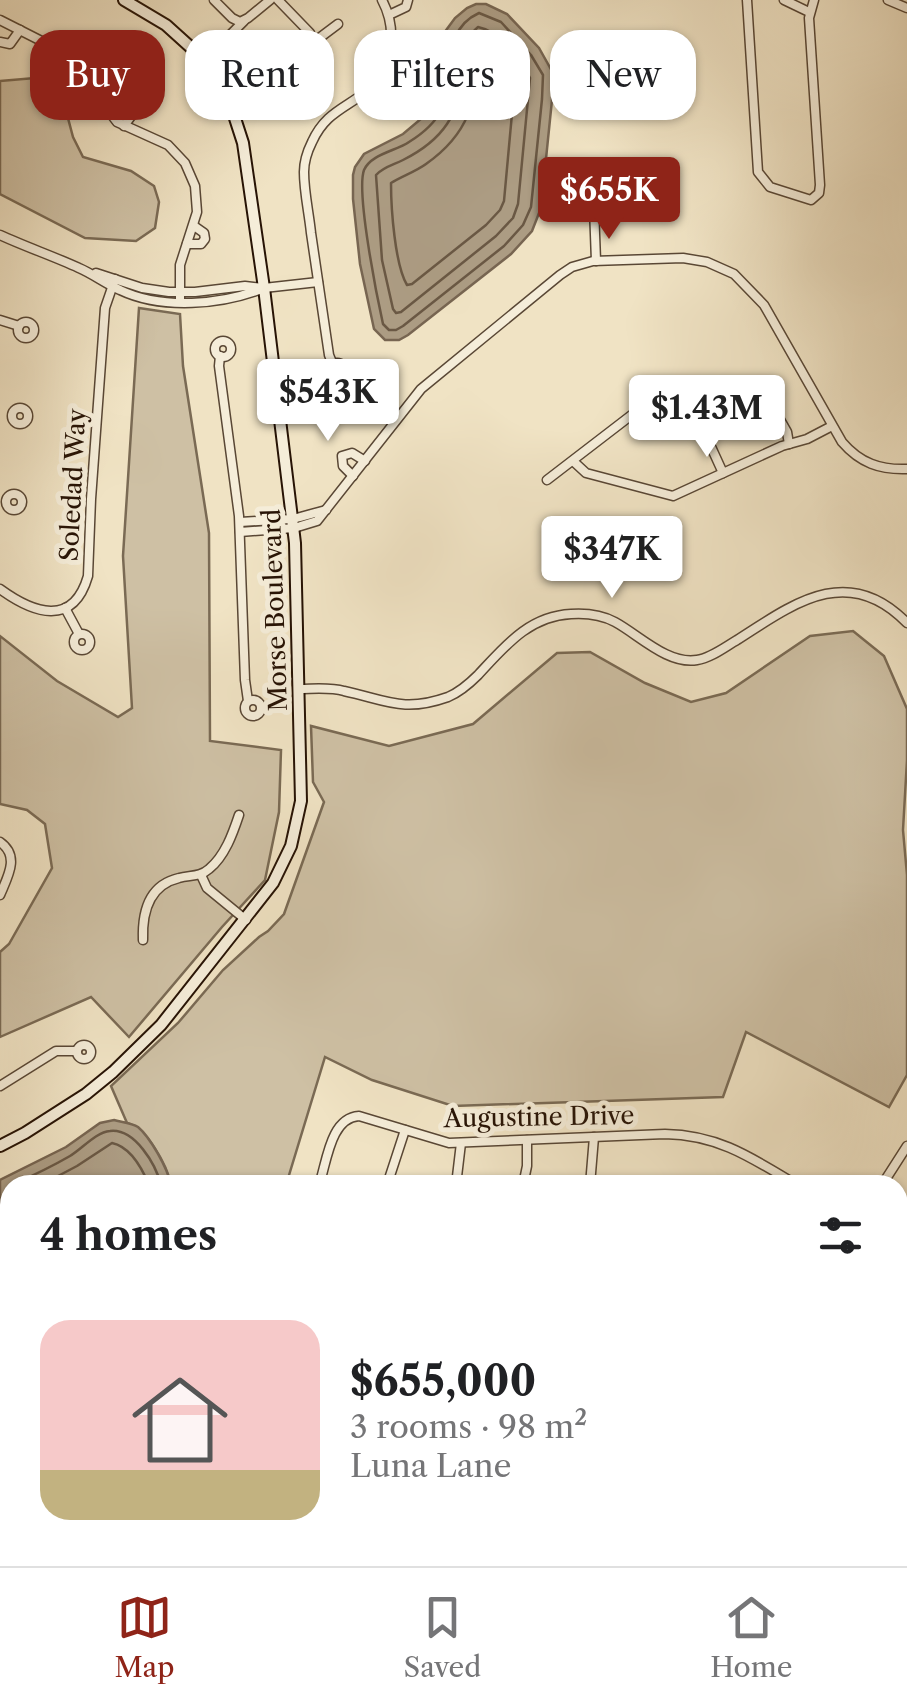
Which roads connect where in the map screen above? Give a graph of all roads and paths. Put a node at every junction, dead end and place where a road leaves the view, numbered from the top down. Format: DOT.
graph roads {
  1 [pos="124,0"];
  2 [pos="214,0"];
  3 [pos="274,0"];
  4 [pos="384,0"];
  5 [pos="408,0"];
  6 [pos="747,0"];
  7 [pos="784,0"];
  8 [pos="814,0"];
  9 [pos="888,0"];
  10 [pos="907,8"];
  11 [pos="810,12"];
  12 [pos="389,15"];
  13 [pos="2,21"];
  14 [pos="240,21"];
  15 [pos="338,24"];
  16 [pos="20,30"];
  17 [pos="232,30"];
  18 [pos="308,30"];
  19 [pos="329,30"];
  20 [pos="0,32"];
  21 [pos="30,35"];
  22 [pos="0,42"];
  23 [pos="185,42"];
  24 [pos="116,120"];
  25 [pos="128,120"];
  26 [pos="236,120"];
  27 [pos="124,126"];
  28 [pos="596,199"];
  29 [pos="194,226"];
  30 [pos="0,235"];
  31 [pos="187,244"];
  32 [pos="596,261"];
  33 [pos="114,282"];
  34 [pos="318,282"];
  35 [pos="264,288"];
  36 [pos="180,297"];
  37 [pos="0,320"];
  38 [pos="19,326"];
  39 [pos="220,356"];
  40 [pos="333,364"];
  41 [pos="694,405"];
  42 [pos="832,426"];
  43 [pos="790,444"];
  44 [pos="365,460"];
  45 [pos="574,461"];
  46 [pos="907,469"];
  47 [pos="723,474"];
  48 [pos="353,476"];
  49 [pos="547,480"];
  50 [pos="294,523"];
  51 [pos="240,527"];
  52 [pos="0,589"];
  53 [pos="66,608"];
  54 [pos="907,623"];
  55 [pos="79,634"];
  56 [pos="298,689"];
  57 [pos="248,701"];
  58 [pos="240,815"];
  59 [pos="0,842"];
  60 [pos="201,874"];
  61 [pos="0,895"];
  62 [pos="246,920"];
  63 [pos="142,940"];
  64 [pos="77,1051"];
  65 [pos="0,1086"];
  66 [pos="405,1130"];
  67 [pos="594,1137"];
  68 [pos="527,1140"];
  69 [pos="461,1143"];
  70 [pos="0,1146"];
  71 [pos="906,1151"];
  72 [pos="322,1175"];
  73 [pos="390,1175"];
  74 [pos="457,1175"];
  75 [pos="524,1175"];
  76 [pos="591,1175"];
  77 [pos="780,1175"];
  78 [pos="889,1175"];
  1 -- 23 [label="street, Morse Boulevard"];
  2 -- 14 [label="street"];
  3 -- 14 [label="street"];
  3 -- 18 [label="street"];
  4 -- 12 [label="street"];
  5 -- 12 [label="street"];
  6 -- 11 [label="street"];
  7 -- 11 [label="street"];
  8 -- 11 [label="street"];
  9 -- 10 [label="street"];
  12 -- 34 [label="street"];
  13 -- 16 [label="street"];
  13 -- 20 [label="street"];
  14 -- 17 [label="street"];
  15 -- 19 [label="street"];
  16 -- 21 [label="street"];
  16 -- 22 [label="street"];
  24 -- 27 [label="street"];
  25 -- 27 [label="street"];
  26 -- 35 [label="street, Morse Boulevard"];
  27 -- 29 [label="street"];
  28 -- 32 [label="street"];
  29 -- 31 [label="street"];
  29 -- 31 [label="street"];
  30 -- 33 [label="street"];
  31 -- 36 [label="street"];
  32 -- 42 [label="street"];
  32 -- 44 [label="street"];
  33 -- 36 [label="street"];
  33 -- 53 [label="street, Soledad Way"];
  34 -- 35 [label="street"];
  34 -- 40 [label="street"];
  35 -- 36 [label="street"];
  35 -- 50 [label="street, Morse Boulevard"];
  37 -- 38 [label="street"];
  39 -- 51 [label="street"];
  41 -- 43 [label="street"];
  41 -- 45 [label="street"];
  41 -- 47 [label="street"];
  42 -- 43 [label="street"];
  42 -- 46 [label="street"];
  43 -- 47 [label="street"];
  44 -- 48 [label="street"];
  44 -- 48 [label="street"];
  45 -- 47 [label="street"];
  45 -- 49 [label="street"];
  48 -- 50 [label="street"];
  50 -- 51 [label="street"];
  50 -- 56 [label="street, Morse Boulevard"];
  51 -- 57 [label="street"];
  52 -- 53 [label="street"];
  53 -- 55 [label="street"];
  54 -- 56 [label="street"];
  56 -- 62 [label="street, Morse Boulevard"];
  58 -- 60 [label="street"];
  59 -- 61 [label="street"];
  60 -- 62 [label="street"];
  60 -- 63 [label="street"];
  62 -- 70 [label="street, Morse Boulevard"];
  64 -- 65 [label="street"];
  66 -- 69 [label="street, Augustine Drive"];
  66 -- 72 [label="street, Augustine Drive"];
  66 -- 73 [label="street"];
  67 -- 68 [label="street, Augustine Drive"];
  67 -- 76 [label="street"];
  67 -- 77 [label="street, Augustine Drive"];
  68 -- 69 [label="street, Augustine Drive"];
  68 -- 75 [label="street"];
  69 -- 74 [label="street"];
  71 -- 78 [label="street"];
}
